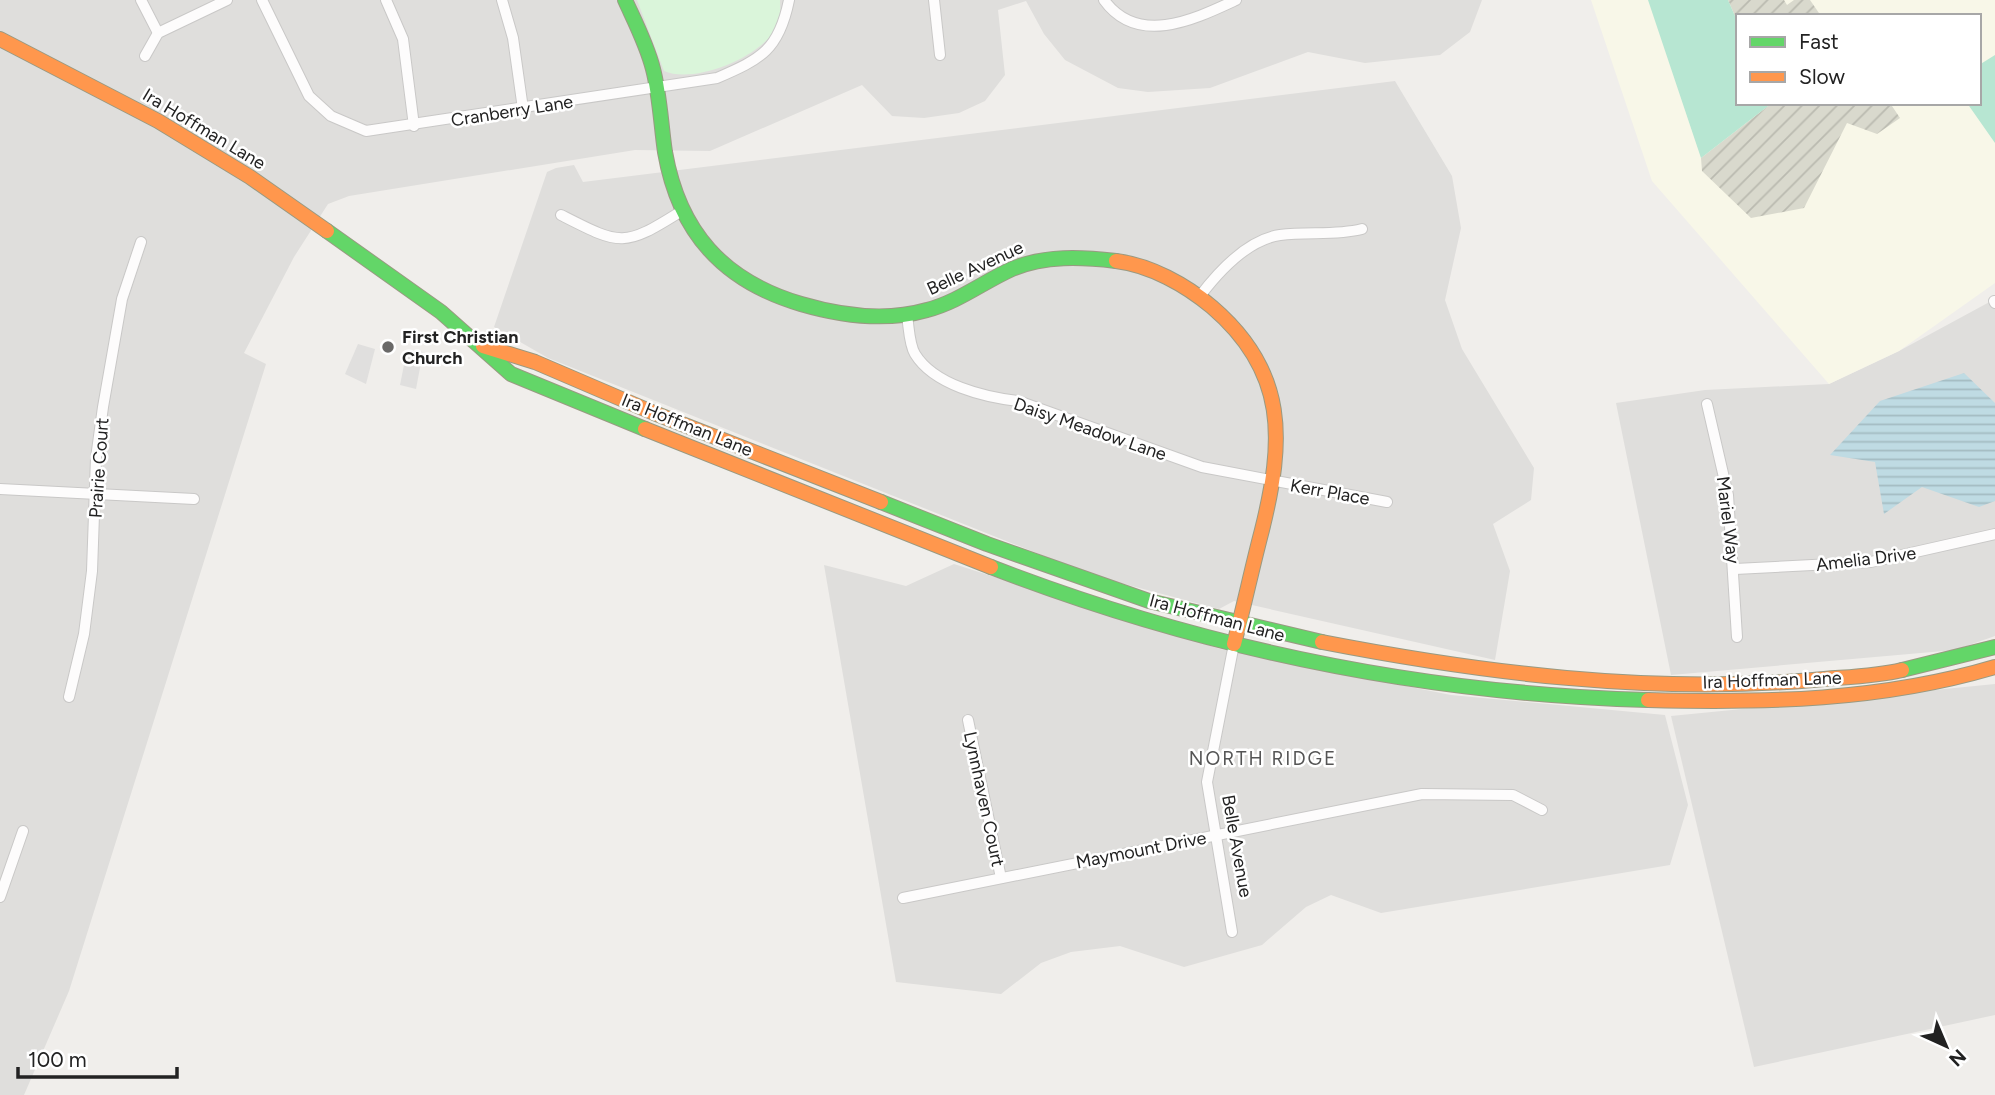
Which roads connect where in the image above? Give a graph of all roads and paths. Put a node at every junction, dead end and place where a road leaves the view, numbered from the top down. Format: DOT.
graph roads {
  1 [pos="141,0"];
  2 [pos="227,0"];
  3 [pos="262,0"];
  4 [pos="386,0"];
  5 [pos="502,0"];
  6 [pos="625,0"];
  7 [pos="789,0"];
  8 [pos="934,0"];
  9 [pos="1104,0"];
  10 [pos="1236,0"];
  11 [pos="158,33"];
  12 [pos="0,39"];
  13 [pos="145,55"];
  14 [pos="940,55"];
  15 [pos="656,89"];
  16 [pos="523,109"];
  17 [pos="414,126"];
  18 [pos="680,212"];
  19 [pos="561,215"];
  20 [pos="1362,229"];
  21 [pos="141,242"];
  22 [pos="1200,296"];
  23 [pos="907,316"];
  24 [pos="478,345"];
  25 [pos="1707,404"];
  26 [pos="1274,482"];
  27 [pos="0,489"];
  28 [pos="97,493"];
  29 [pos="194,499"];
  30 [pos="1387,502"];
  31 [pos="1995,534"];
  32 [pos="1735,569"];
  33 [pos="1240,621"];
  34 [pos="1737,637"];
  35 [pos="1234,644"];
  36 [pos="1995,648"];
  37 [pos="1995,667"];
  38 [pos="69,696"];
  39 [pos="968,720"];
  40 [pos="1542,810"];
  41 [pos="23,831"];
  42 [pos="1215,835"];
  43 [pos="1001,878"];
  44 [pos="0,897"];
  45 [pos="903,898"];
  46 [pos="1232,932"];
  1 -- 11 [label="street"];
  2 -- 11 [label="street"];
  3 -- 17 [label="street, Cranberry Lane"];
  4 -- 17 [label="street"];
  5 -- 16 [label="street"];
  6 -- 15 [label="main road, Belle Avenue"];
  7 -- 15 [label="street, Cranberry Lane"];
  8 -- 14 [label="street"];
  9 -- 10 [label="street"];
  11 -- 13 [label="street"];
  12 -- 24 [label="main road, Ira Hoffman Lane"];
  15 -- 16 [label="street, Cranberry Lane"];
  15 -- 18 [label="main road, Belle Avenue"];
  16 -- 17 [label="street, Cranberry Lane"];
  18 -- 19 [label="street"];
  18 -- 23 [label="main road, Belle Avenue"];
  20 -- 22 [label="street"];
  21 -- 28 [label="street, Prairie Court"];
  22 -- 23 [label="main road, Belle Avenue"];
  22 -- 26 [label="main road, Belle Avenue"];
  23 -- 26 [label="street, Daisy Meadow Lane"];
  24 -- 33 [label="main road, Ira Hoffman Lane"];
  24 -- 35 [label="main road, Ira Hoffman Lane"];
  25 -- 32 [label="street, Mariel Way"];
  26 -- 30 [label="street, Kerr Place"];
  26 -- 33 [label="main road, Belle Avenue"];
  27 -- 28 [label="street"];
  28 -- 29 [label="street"];
  28 -- 38 [label="street, Prairie Court"];
  31 -- 32 [label="street, Amelia Drive"];
  32 -- 34 [label="street, Mariel Way"];
  33 -- 35 [label="main road, Belle Avenue"];
  33 -- 36 [label="main road, Ira Hoffman Lane"];
  35 -- 37 [label="main road, Ira Hoffman Lane"];
  35 -- 42 [label="street, Belle Avenue"];
  39 -- 43 [label="street, Lynnhaven Court"];
  40 -- 42 [label="street, Maymount Drive"];
  41 -- 44 [label="street"];
  42 -- 43 [label="street, Maymount Drive"];
  42 -- 46 [label="street, Belle Avenue"];
  43 -- 45 [label="street, Maymount Drive"];
}
